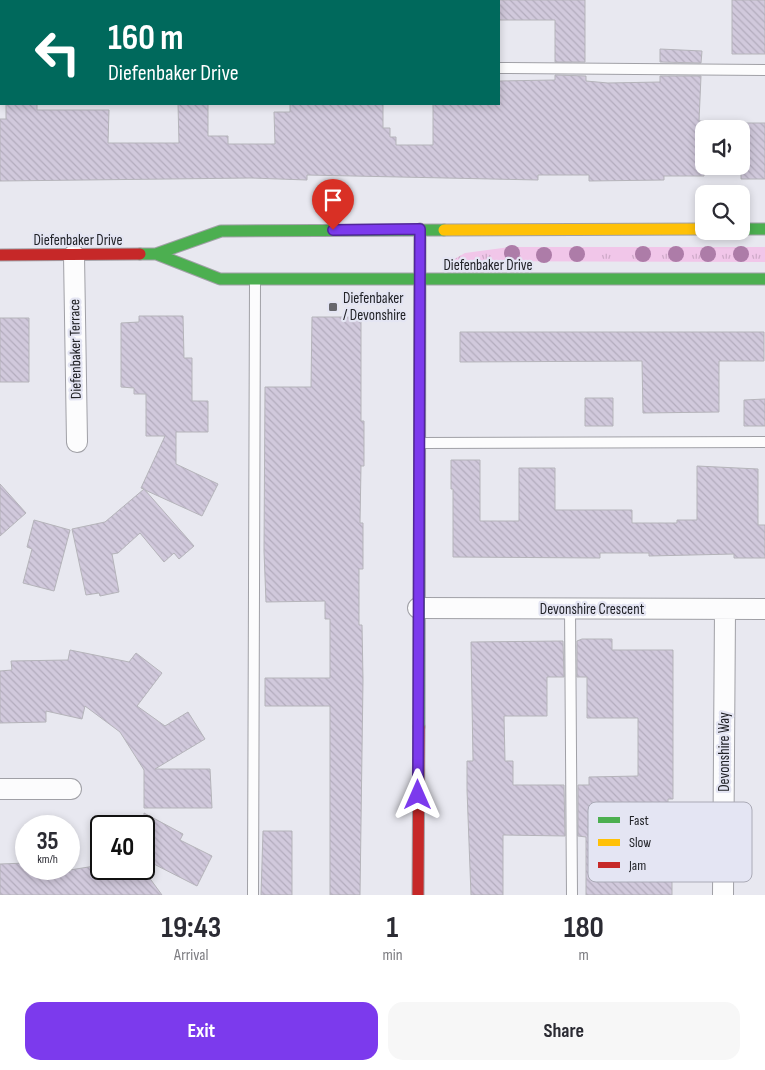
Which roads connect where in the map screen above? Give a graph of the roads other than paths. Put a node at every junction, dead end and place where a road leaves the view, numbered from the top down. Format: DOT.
graph roads {
  1 [pos="500,68"];
  2 [pos="765,70"];
  3 [pos="750,228"];
  4 [pos="765,228"];
  5 [pos="420,229"];
  6 [pos="695,229"];
  7 [pos="156,254"];
  8 [pos="0,255"];
  9 [pos="74,255"];
  10 [pos="765,279"];
  11 [pos="255,280"];
  12 [pos="419,280"];
  13 [pos="76,442"];
  14 [pos="419,442"];
  15 [pos="765,442"];
  16 [pos="418,608"];
  17 [pos="570,608"];
  18 [pos="765,609"];
  19 [pos="725,610"];
  20 [pos="0,789"];
  21 [pos="71,789"];
  22 [pos="724,802"];
  23 [pos="723,882"];
  24 [pos="253,895"];
  25 [pos="418,895"];
  26 [pos="572,895"];
  27 [pos="723,895"];
  1 -- 2 [label="lane"];
  3 -- 4 [label="street"];
  5 -- 6 [label="street, Diefenbaker Drive"];
  5 -- 7 [label="street, Diefenbaker Drive"];
  5 -- 12 [label="street"];
  7 -- 9 [label="street, Diefenbaker Drive"];
  7 -- 11 [label="street, Diefenbaker Drive"];
  8 -- 9 [label="street, Diefenbaker Drive"];
  9 -- 13 [label="street, Diefenbaker Terrace"];
  10 -- 12 [label="street, Diefenbaker Drive"];
  11 -- 12 [label="street, Diefenbaker Drive"];
  11 -- 24 [label="lane"];
  12 -- 14 [label="street"];
  14 -- 15 [label="lane"];
  14 -- 16 [label="street"];
  16 -- 17 [label="street, Devonshire Crescent"];
  16 -- 25 [label="street"];
  17 -- 19 [label="street, Devonshire Crescent"];
  17 -- 26 [label="lane"];
  18 -- 19 [label="street, Devonshire Crescent"];
  19 -- 22 [label="street, Devonshire Way"];
  20 -- 21 [label="street"];
  23 -- 27 [label="street, Devonshire Way"];
}
